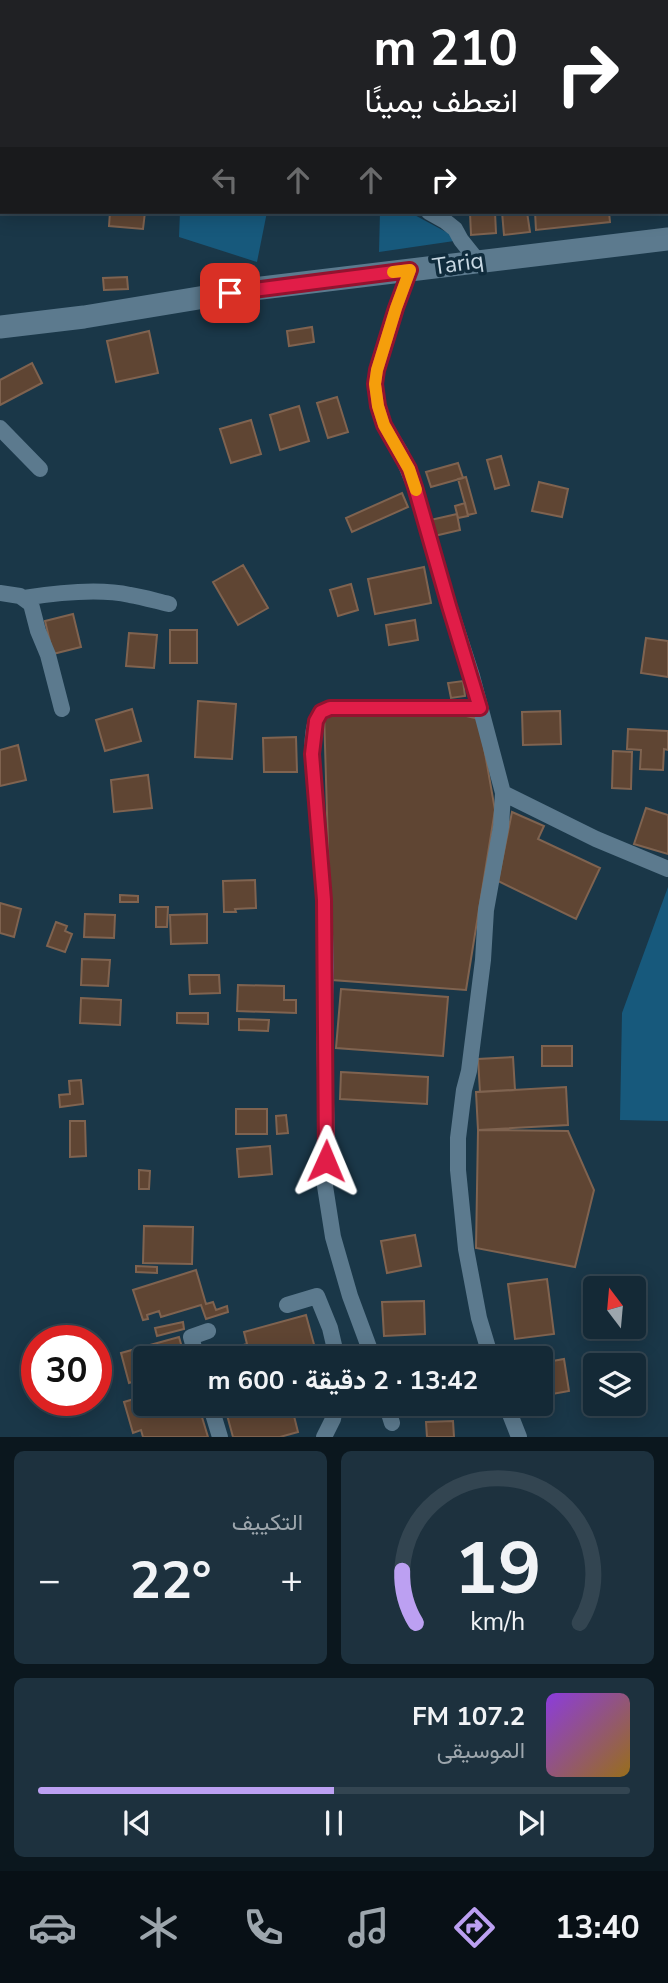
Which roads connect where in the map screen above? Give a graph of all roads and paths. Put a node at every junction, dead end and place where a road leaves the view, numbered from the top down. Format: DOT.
graph roads {
  1 [pos="432,214"];
  2 [pos="668,239"];
  3 [pos="477,260"];
  4 [pos="410,270"];
  5 [pos="0,327"];
  6 [pos="0,428"];
  7 [pos="40,469"];
  8 [pos="0,593"];
  9 [pos="24,598"];
  10 [pos="169,604"];
  11 [pos="480,708"];
  12 [pos="62,709"];
  13 [pos="503,793"];
  14 [pos="668,869"];
  15 [pos="287,1305"];
  16 [pos="208,1331"];
  17 [pos="194,1346"];
  18 [pos="334,1346"];
  19 [pos="369,1346"];
  20 [pos="488,1346"];
  21 [pos="214,1416"];
  22 [pos="334,1416"];
  23 [pos="390,1416"];
  24 [pos="511,1416"];
  25 [pos="392,1423"];
  26 [pos="220,1437"];
  27 [pos="324,1437"];
  28 [pos="519,1437"];
  1 -- 3 [label="street"];
  2 -- 3 [label="main road, Tariq"];
  3 -- 4 [label="main road, Tariq"];
  4 -- 5 [label="main road, Tariq"];
  4 -- 11 [label="street"];
  6 -- 7 [label="street"];
  8 -- 9 [label="street"];
  9 -- 10 [label="street"];
  9 -- 12 [label="street"];
  11 -- 13 [label="street"];
  11 -- 19 [label="street"];
  13 -- 14 [label="street"];
  13 -- 20 [label="street"];
  15 -- 18 [label="street"];
  16 -- 17 [label="street"];
  21 -- 26 [label="street"];
  22 -- 27 [label="street"];
  23 -- 25 [label="street"];
  24 -- 28 [label="street"];
}
